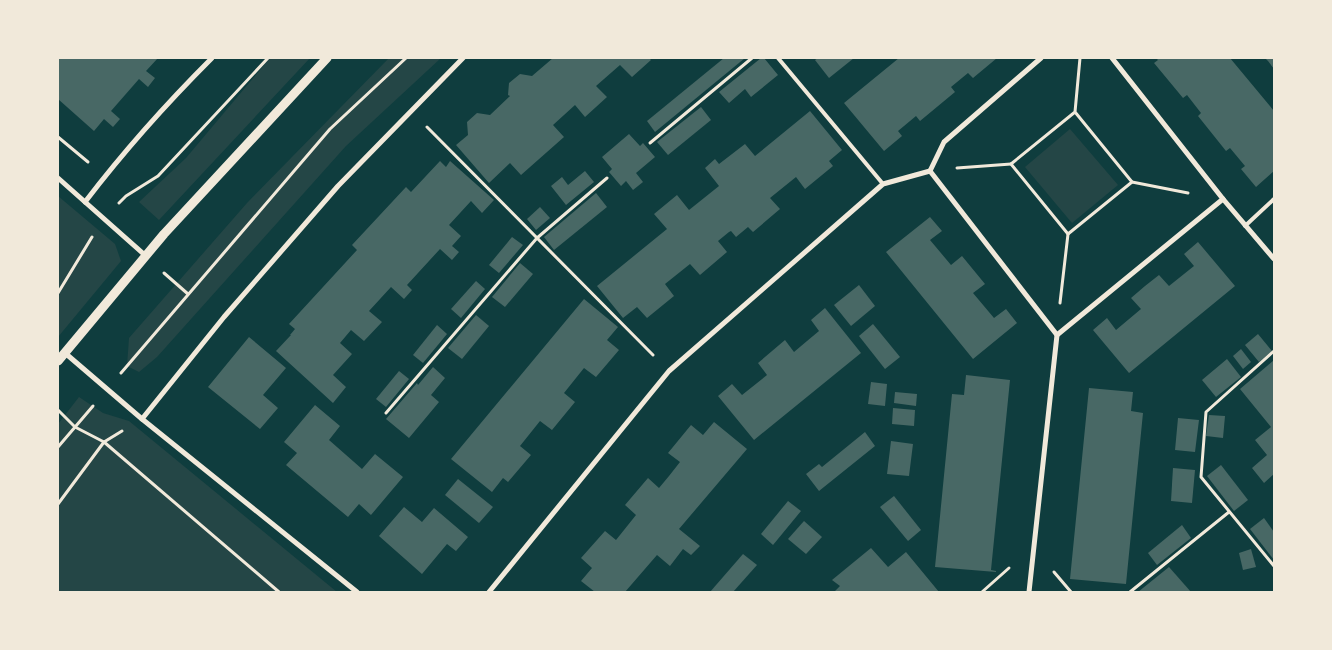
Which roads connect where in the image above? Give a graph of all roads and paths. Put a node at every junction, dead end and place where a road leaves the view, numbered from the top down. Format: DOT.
graph roads {
  1 [pos="212,58"];
  2 [pos="268,58"];
  3 [pos="326,58"];
  4 [pos="406,58"];
  5 [pos="463,58"];
  6 [pos="752,58"];
  7 [pos="778,58"];
  8 [pos="1041,58"];
  9 [pos="1080,58"];
  10 [pos="1112,58"];
  11 [pos="410,111"];
  12 [pos="1075,112"];
  13 [pos="650,143"];
  14 [pos="1011,164"];
  15 [pos="930,171"];
  16 [pos="58,178"];
  17 [pos="607,178"];
  18 [pos="1132,182"];
  19 [pos="883,184"];
  20 [pos="1274,199"];
  21 [pos="1223,200"];
  22 [pos="85,202"];
  23 [pos="103,218"];
  24 [pos="1245,226"];
  25 [pos="1068,234"];
  26 [pos="537,238"];
  27 [pos="146,256"];
  28 [pos="1274,260"];
  29 [pos="58,293"];
  30 [pos="188,294"];
  31 [pos="1057,335"];
  32 [pos="1274,351"];
  33 [pos="65,353"];
  34 [pos="58,362"];
  35 [pos="669,370"];
  36 [pos="107,390"];
  37 [pos="58,410"];
  38 [pos="386,412"];
  39 [pos="142,419"];
  40 [pos="75,427"];
  41 [pos="104,442"];
  42 [pos="58,447"];
  43 [pos="58,504"];
  44 [pos="1230,512"];
  45 [pos="1274,566"];
  46 [pos="279,592"];
  47 [pos="357,592"];
  48 [pos="489,592"];
  49 [pos="1029,592"];
  50 [pos="1130,592"];
  1 -- 22 [label="street"];
  2 -- 23 [label="path"];
  3 -- 27 [label="street"];
  4 -- 30 [label="path"];
  5 -- 11 [label="street"];
  6 -- 13 [label="path"];
  7 -- 19 [label="lane"];
  8 -- 15 [label="street"];
  9 -- 12 [label="path"];
  10 -- 21 [label="street"];
  11 -- 26 [label="path"];
  11 -- 39 [label="street"];
  12 -- 14 [label="path"];
  12 -- 18 [label="path"];
  14 -- 15 [label="path"];
  14 -- 25 [label="path"];
  15 -- 19 [label="street"];
  15 -- 31 [label="street"];
  16 -- 22 [label="street"];
  17 -- 26 [label="path"];
  18 -- 21 [label="path"];
  18 -- 25 [label="path"];
  19 -- 35 [label="street"];
  20 -- 24 [label="lane"];
  21 -- 24 [label="street"];
  21 -- 31 [label="street"];
  22 -- 23 [label="street"];
  23 -- 27 [label="street"];
  23 -- 29 [label="path"];
  24 -- 28 [label="street"];
  25 -- 31 [label="path"];
  26 -- 35 [label="path"];
  26 -- 38 [label="path"];
  27 -- 30 [label="path"];
  27 -- 33 [label="street"];
  30 -- 36 [label="path"];
  31 -- 49 [label="street"];
  32 -- 44 [label="path"];
  33 -- 34 [label="street"];
  33 -- 36 [label="street"];
  35 -- 48 [label="street"];
  36 -- 39 [label="street"];
  36 -- 40 [label="path"];
  37 -- 40 [label="path"];
  39 -- 41 [label="path"];
  39 -- 47 [label="street"];
  40 -- 41 [label="path"];
  40 -- 42 [label="path"];
  41 -- 43 [label="path"];
  41 -- 46 [label="path"];
  44 -- 45 [label="path"];
  44 -- 50 [label="path"];
}
